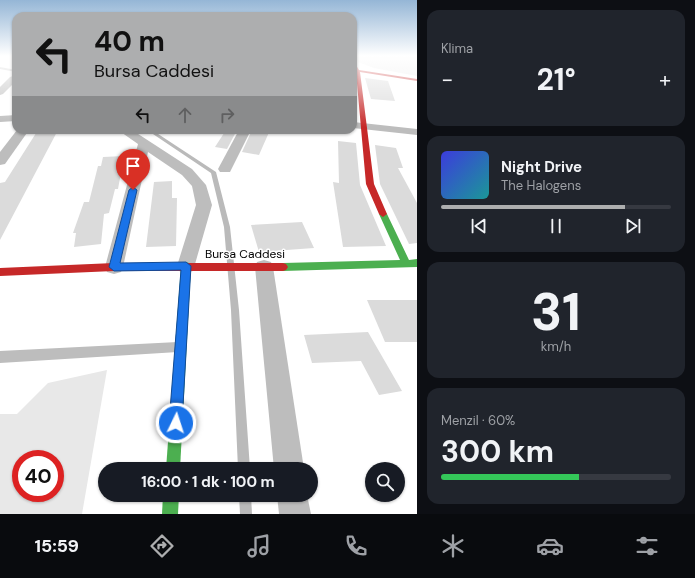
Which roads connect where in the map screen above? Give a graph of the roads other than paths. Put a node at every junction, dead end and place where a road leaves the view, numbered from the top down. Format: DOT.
graph roads {
  1 [pos="12,82"];
  2 [pos="0,92"];
  3 [pos="357,98"];
  4 [pos="12,118"];
  5 [pos="0,119"];
  6 [pos="358,126"];
  7 [pos="417,132"];
  8 [pos="20,134"];
  9 [pos="130,134"];
  10 [pos="243,134"];
  11 [pos="144,143"];
  12 [pos="0,161"];
  13 [pos="225,169"];
  14 [pos="417,263"];
  15 [pos="406,264"];
  16 [pos="186,266"];
  17 [pos="114,267"];
  18 [pos="258,267"];
  19 [pos="0,272"];
  20 [pos="181,347"];
  21 [pos="0,357"];
  22 [pos="173,462"];
  23 [pos="288,462"];
  24 [pos="171,502"];
  25 [pos="293,502"];
  26 [pos="170,514"];
  27 [pos="295,514"];
  1 -- 2 [label="street"];
  3 -- 6 [label="street"];
  4 -- 5 [label="street"];
  6 -- 7 [label="street"];
  6 -- 15 [label="street"];
  8 -- 12 [label="street"];
  9 -- 11 [label="street"];
  10 -- 13 [label="street"];
  11 -- 16 [label="street"];
  11 -- 17 [label="street"];
  14 -- 15 [label="street, Bursa Caddesi"];
  15 -- 18 [label="street, Bursa Caddesi"];
  16 -- 17 [label="street, Bursa Caddesi"];
  16 -- 18 [label="street, Bursa Caddesi"];
  16 -- 20 [label="street"];
  17 -- 19 [label="street, Bursa Caddesi"];
  18 -- 23 [label="street"];
  20 -- 21 [label="lane"];
  20 -- 22 [label="street"];
  24 -- 26 [label="street"];
  25 -- 27 [label="street"];
}
